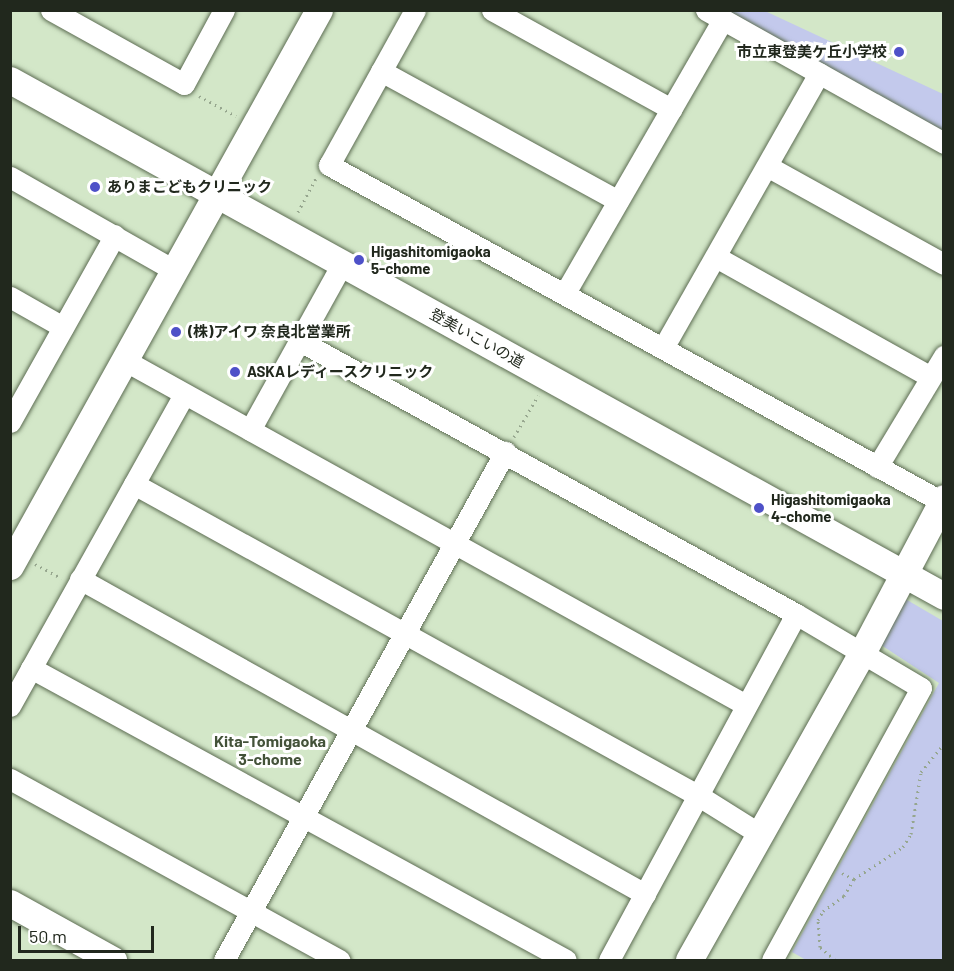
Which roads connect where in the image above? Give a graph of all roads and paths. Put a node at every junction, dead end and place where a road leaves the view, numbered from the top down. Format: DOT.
graph roads {
  1 [pos="51,10"];
  2 [pos="224,10"];
  3 [pos="318,10"];
  4 [pos="415,10"];
  5 [pos="492,10"];
  6 [pos="714,15"];
  7 [pos="381,71"];
  8 [pos="819,73"];
  9 [pos="10,80"];
  10 [pos="184,84"];
  11 [pos="671,109"];
  12 [pos="254,126"];
  13 [pos="944,143"];
  14 [pos="329,165"];
  15 [pos="767,166"];
  16 [pos="10,177"];
  17 [pos="216,193"];
  18 [pos="618,201"];
  19 [pos="298,212"];
  20 [pos="115,235"];
  21 [pos="716,257"];
  22 [pos="342,264"];
  23 [pos="944,264"];
  24 [pos="174,270"];
  25 [pos="565,293"];
  26 [pos="10,297"];
  27 [pos="63,327"];
  28 [pos="300,341"];
  29 [pos="663,348"];
  30 [pos="944,356"];
  31 [pos="124,360"];
  32 [pos="929,376"];
  33 [pos="549,378"];
  34 [pos="184,395"];
  35 [pos="11,419"];
  36 [pos="250,430"];
  37 [pos="506,452"];
  38 [pos="877,467"];
  39 [pos="134,484"];
  40 [pos="943,501"];
  41 [pos="456,543"];
  42 [pos="15,550"];
  43 [pos="902,574"];
  44 [pos="78,583"];
  45 [pos="944,596"];
  46 [pos="796,614"];
  47 [pos="403,635"];
  48 [pos="863,651"];
  49 [pos="31,668"];
  50 [pos="746,705"];
  51 [pos="10,706"];
  52 [pos="352,728"];
  53 [pos="944,744"];
  54 [pos="10,779"];
  55 [pos="699,796"];
  56 [pos="303,818"];
  57 [pos="758,833"];
  58 [pos="645,894"];
  59 [pos="10,903"];
  60 [pos="250,912"];
  61 [pos="775,959"];
  62 [pos="113,960"];
  63 [pos="224,960"];
  64 [pos="339,960"];
  65 [pos="566,960"];
  66 [pos="609,960"];
  67 [pos="689,960"];
  68 [pos="835,960"];
  1 -- 10 [label="street"];
  2 -- 10 [label="street"];
  3 -- 12 [label="street"];
  4 -- 7 [label="street"];
  5 -- 11 [label="street"];
  6 -- 8 [label="street"];
  6 -- 11 [label="street"];
  7 -- 14 [label="street"];
  7 -- 18 [label="street"];
  8 -- 13 [label="street"];
  8 -- 15 [label="street"];
  9 -- 17 [label="street, 登美いこいの道"];
  10 -- 12 [label="path"];
  11 -- 18 [label="street"];
  12 -- 17 [label="street"];
  14 -- 19 [label="path"];
  14 -- 25 [label="street"];
  15 -- 21 [label="street"];
  15 -- 23 [label="street"];
  16 -- 20 [label="street"];
  17 -- 22 [label="street, 登美いこいの道"];
  17 -- 24 [label="street"];
  18 -- 25 [label="street"];
  20 -- 24 [label="street"];
  20 -- 27 [label="street"];
  21 -- 29 [label="street"];
  21 -- 32 [label="street"];
  22 -- 28 [label="street"];
  22 -- 33 [label="street, 登美いこいの道"];
  24 -- 31 [label="street"];
  25 -- 29 [label="street"];
  26 -- 27 [label="street"];
  27 -- 35 [label="street"];
  28 -- 36 [label="street"];
  28 -- 37 [label="street"];
  29 -- 38 [label="street"];
  30 -- 32 [label="street"];
  31 -- 34 [label="street"];
  31 -- 42 [label="street"];
  32 -- 38 [label="street"];
  33 -- 37 [label="path"];
  33 -- 43 [label="street, 登美いこいの道"];
  34 -- 36 [label="street"];
  34 -- 39 [label="street"];
  36 -- 41 [label="street"];
  37 -- 41 [label="street"];
  37 -- 46 [label="street"];
  38 -- 40 [label="street"];
  39 -- 44 [label="street"];
  39 -- 47 [label="street"];
  40 -- 43 [label="street"];
  41 -- 47 [label="street"];
  41 -- 50 [label="street"];
  42 -- 44 [label="path"];
  43 -- 45 [label="street, 登美いこいの道"];
  43 -- 48 [label="street"];
  44 -- 49 [label="street"];
  44 -- 52 [label="street"];
  46 -- 48 [label="street"];
  46 -- 50 [label="street"];
  47 -- 52 [label="street"];
  47 -- 55 [label="street"];
  48 -- 57 [label="street"];
  48 -- 61 [label="street"];
  49 -- 51 [label="street"];
  49 -- 56 [label="street"];
  50 -- 55 [label="street"];
  52 -- 56 [label="street"];
  52 -- 58 [label="street"];
  53 -- 68 [label="path"];
  54 -- 60 [label="street"];
  55 -- 57 [label="street"];
  55 -- 58 [label="street"];
  56 -- 60 [label="street"];
  56 -- 65 [label="street"];
  57 -- 67 [label="street"];
  58 -- 66 [label="street"];
  59 -- 62 [label="street"];
  60 -- 63 [label="street"];
  60 -- 64 [label="street"];
}
